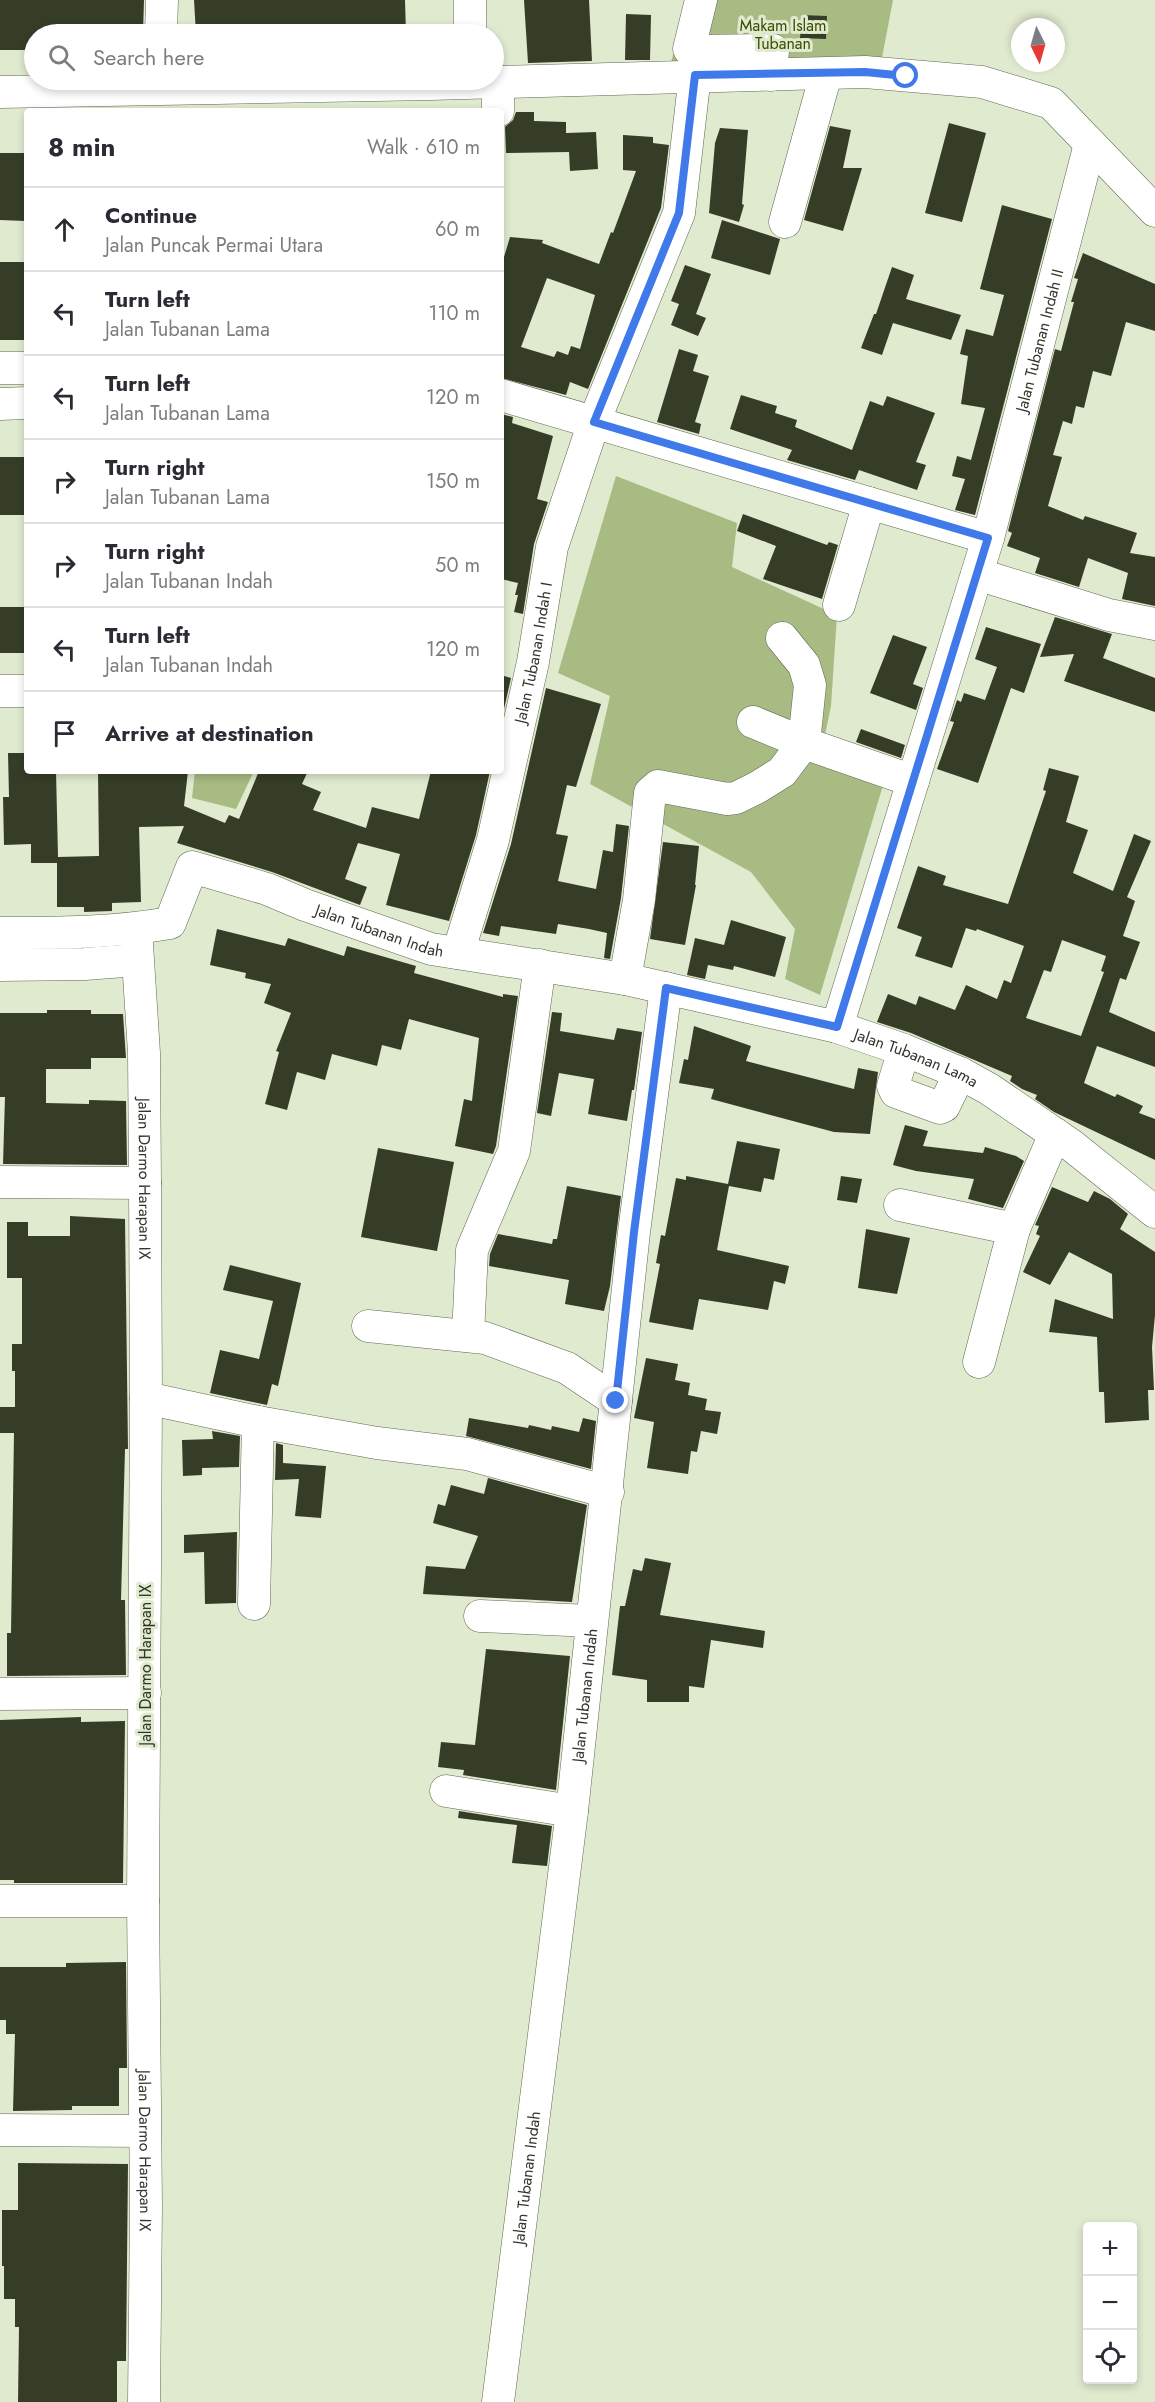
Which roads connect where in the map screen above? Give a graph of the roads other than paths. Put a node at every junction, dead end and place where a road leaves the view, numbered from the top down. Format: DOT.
graph roads {
  1 [pos="162,0"];
  2 [pos="470,0"];
  3 [pos="701,0"];
  4 [pos="161,24"];
  5 [pos="470,24"];
  6 [pos="826,74"];
  7 [pos="695,75"];
  8 [pos="771,75"];
  9 [pos="504,87"];
  10 [pos="40,90"];
  11 [pos="0,92"];
  12 [pos="1090,144"];
  13 [pos="1155,211"];
  14 [pos="784,222"];
  15 [pos="0,368"];
  16 [pos="24,368"];
  17 [pos="504,396"];
  18 [pos="24,403"];
  19 [pos="0,404"];
  20 [pos="594,422"];
  21 [pos="869,503"];
  22 [pos="988,538"];
  23 [pos="977,574"];
  24 [pos="839,605"];
  25 [pos="1155,624"];
  26 [pos="782,638"];
  27 [pos="0,691"];
  28 [pos="24,691"];
  29 [pos="753,722"];
  30 [pos="804,743"];
  31 [pos="913,781"];
  32 [pos="136,929"];
  33 [pos="0,933"];
  34 [pos="458,953"];
  35 [pos="137,960"];
  36 [pos="0,965"];
  37 [pos="540,965"];
  38 [pos="625,979"];
  39 [pos="666,988"];
  40 [pos="837,1027"];
  41 [pos="904,1050"];
  42 [pos="960,1073"];
  43 [pos="1055,1134"];
  44 [pos="0,1182"];
  45 [pos="145,1183"];
  46 [pos="900,1205"];
  47 [pos="1155,1212"];
  48 [pos="1014,1230"];
  49 [pos="368,1326"];
  50 [pos="468,1336"];
  51 [pos="979,1362"];
  52 [pos="146,1398"];
  53 [pos="616,1401"];
  54 [pos="258,1422"];
  55 [pos="608,1492"];
  56 [pos="254,1605"];
  57 [pos="480,1616"];
  58 [pos="591,1621"];
  59 [pos="145,1693"];
  60 [pos="0,1694"];
  61 [pos="446,1791"];
  62 [pos="572,1811"];
  63 [pos="0,1901"];
  64 [pos="142,1901"];
  65 [pos="0,2130"];
  66 [pos="144,2131"];
  67 [pos="144,2402"];
  68 [pos="498,2402"];
  1 -- 4 [label="street"];
  2 -- 5 [label="street"];
  3 -- 8 [label="street"];
  6 -- 8 [label="street"];
  6 -- 12 [label="street"];
  6 -- 14 [label="street"];
  7 -- 8 [label="street"];
  7 -- 9 [label="street"];
  7 -- 20 [label="street"];
  10 -- 11 [label="street"];
  12 -- 13 [label="street"];
  12 -- 22 [label="street, Jalan Tubanan Indah II"];
  15 -- 16 [label="street"];
  17 -- 20 [label="street"];
  18 -- 19 [label="street"];
  20 -- 21 [label="street"];
  20 -- 34 [label="street, Jalan Tubanan Indah I"];
  21 -- 22 [label="street"];
  21 -- 24 [label="street"];
  22 -- 23 [label="street, Jalan Tubanan Lama"];
  23 -- 25 [label="street"];
  23 -- 31 [label="street, Jalan Tubanan Lama"];
  26 -- 30 [label="street"];
  27 -- 28 [label="street"];
  29 -- 30 [label="street"];
  30 -- 31 [label="street"];
  30 -- 38 [label="street"];
  31 -- 40 [label="street, Jalan Tubanan Lama"];
  32 -- 33 [label="street"];
  32 -- 34 [label="street, Jalan Tubanan Indah"];
  32 -- 35 [label="street, Jalan Darmo Harapan IX"];
  34 -- 37 [label="street, Jalan Tubanan Indah"];
  35 -- 36 [label="street"];
  35 -- 45 [label="street, Jalan Darmo Harapan IX"];
  37 -- 38 [label="street, Jalan Tubanan Indah"];
  37 -- 50 [label="street"];
  38 -- 39 [label="street, Jalan Tubanan Indah"];
  39 -- 40 [label="street, Jalan Tubanan Indah"];
  39 -- 53 [label="street, Jalan Tubanan Indah"];
  40 -- 41 [label="street, Jalan Tubanan Lama"];
  41 -- 42 [label="street, Jalan Tubanan Lama"];
  41 -- 42 [label="street"];
  42 -- 43 [label="street, Jalan Tubanan Lama"];
  43 -- 47 [label="street, Jalan Tubanan Lama"];
  43 -- 48 [label="street"];
  44 -- 45 [label="street"];
  45 -- 52 [label="street, Jalan Darmo Harapan IX"];
  46 -- 48 [label="street"];
  48 -- 51 [label="street"];
  49 -- 50 [label="street"];
  50 -- 53 [label="street"];
  52 -- 54 [label="street"];
  52 -- 59 [label="street, Jalan Darmo Harapan IX"];
  53 -- 55 [label="street, Jalan Tubanan Indah"];
  54 -- 55 [label="street"];
  54 -- 56 [label="street"];
  55 -- 58 [label="street, Jalan Tubanan Indah"];
  57 -- 58 [label="street"];
  58 -- 62 [label="street, Jalan Tubanan Indah"];
  59 -- 60 [label="street"];
  59 -- 64 [label="street, Jalan Darmo Harapan IX"];
  61 -- 62 [label="street"];
  62 -- 68 [label="street, Jalan Tubanan Indah"];
  63 -- 64 [label="street"];
  64 -- 66 [label="street, Jalan Darmo Harapan IX"];
  65 -- 66 [label="street"];
  66 -- 67 [label="street, Jalan Darmo Harapan IX"];
}
